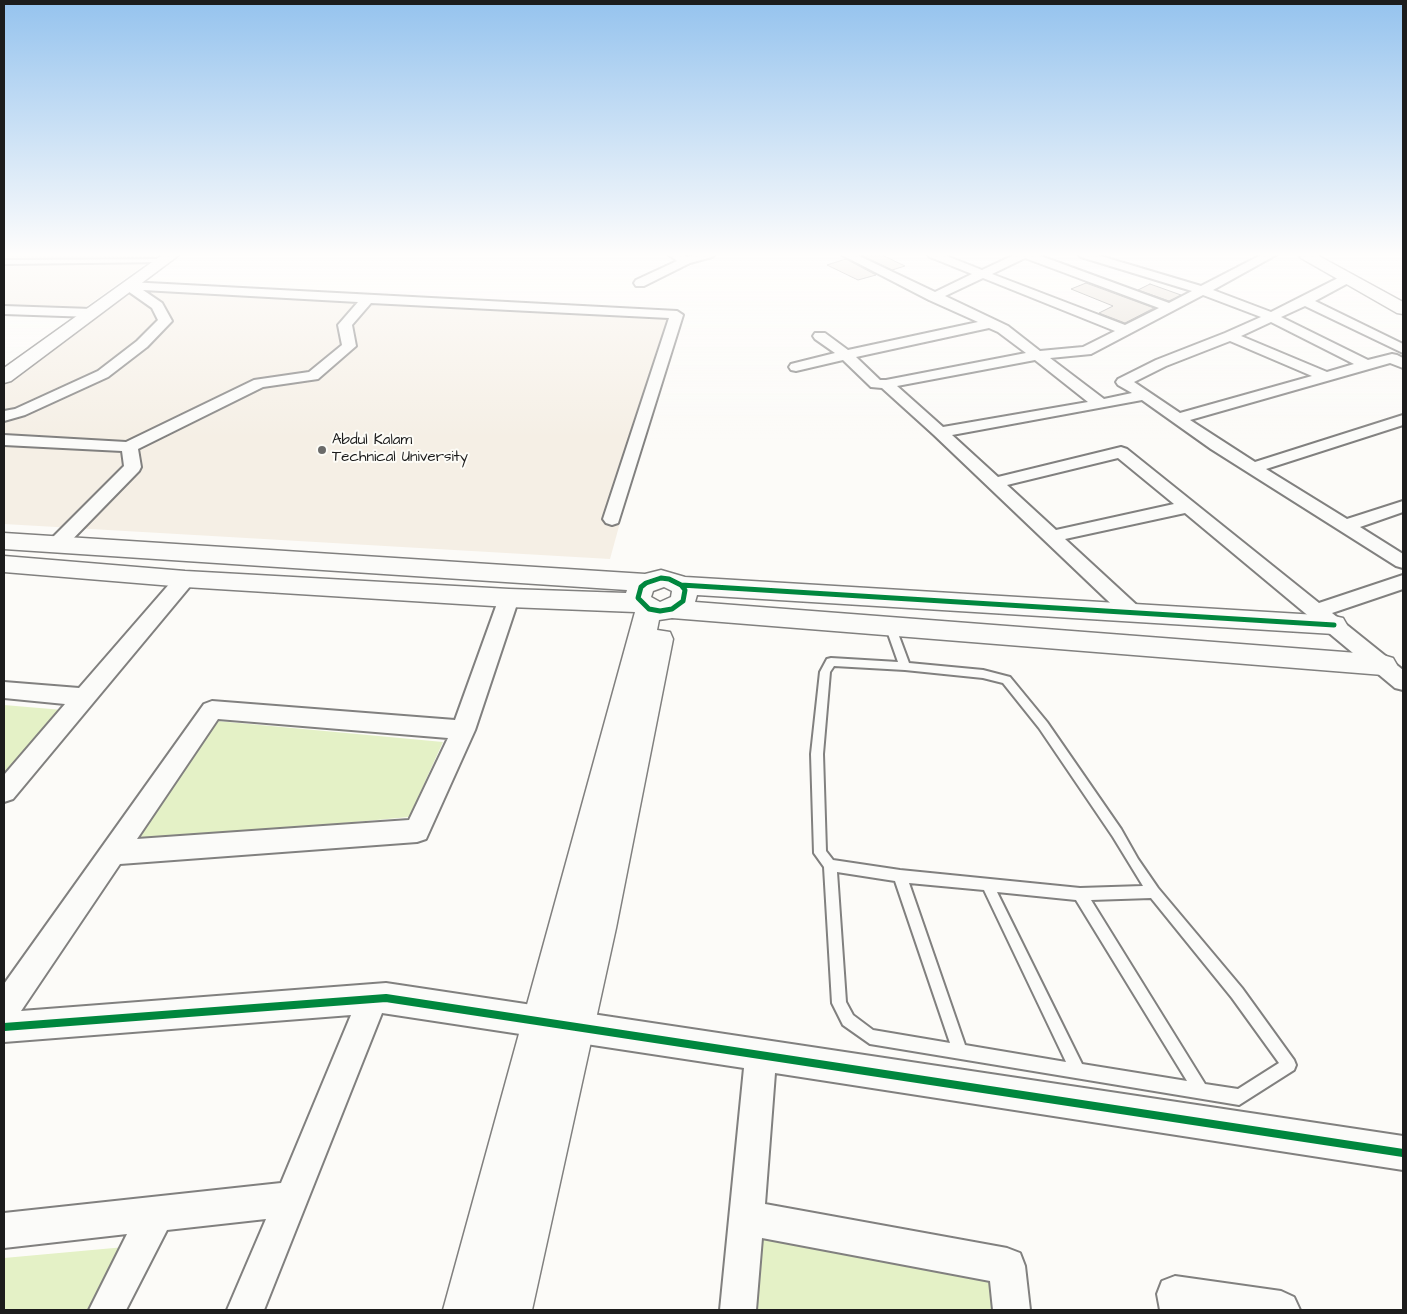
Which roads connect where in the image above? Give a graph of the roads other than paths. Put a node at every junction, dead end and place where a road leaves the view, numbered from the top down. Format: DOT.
graph roads {
  1 [pos="88,316"];
  2 [pos="163,316"];
  3 [pos="352,316"];
  4 [pos="678,316"];
  5 [pos="977,316"];
  6 [pos="1090,316"];
  7 [pos="1151,316"];
  8 [pos="1331,316"];
  9 [pos="1270,317"];
  10 [pos="992,323"];
  11 [pos="1125,330"];
  12 [pos="820,336"];
  13 [pos="1230,336"];
  14 [pos="846,355"];
  15 [pos="1039,355"];
  16 [pos="1400,356"];
  17 [pos="1368,365"];
  18 [pos="796,367"];
  19 [pos="1325,376"];
  20 [pos="4,378"];
  21 [pos="886,384"];
  22 [pos="1145,395"];
  23 [pos="1101,404"];
  24 [pos="4,416"];
  25 [pos="1178,418"];
  26 [pos="1403,420"];
  27 [pos="940,432"];
  28 [pos="4,440"];
  29 [pos="129,447"];
  30 [pos="1254,468"];
  31 [pos="994,483"];
  32 [pos="1403,506"];
  33 [pos="1187,507"];
  34 [pos="612,520"];
  35 [pos="1346,526"];
  36 [pos="1052,537"];
  37 [pos="4,541"];
  38 [pos="56,545"];
  39 [pos="1403,562"];
  40 [pos="4,564"];
  41 [pos="185,579"];
  42 [pos="1403,582"];
  43 [pos="509,598"];
  44 [pos="659,600"];
  45 [pos="1134,614"];
  46 [pos="1325,618"];
  47 [pos="891,628"];
  48 [pos="1383,665"];
  49 [pos="905,666"];
  50 [pos="1403,682"];
  51 [pos="4,690"];
  52 [pos="85,697"];
  53 [pos="463,730"];
  54 [pos="4,792"];
  55 [pos="112,853"];
  56 [pos="830,865"];
  57 [pos="900,876"];
  58 [pos="987,884"];
  59 [pos="1154,892"];
  60 [pos="1080,894"];
  61 [pos="373,999"];
  62 [pos="4,1009"];
  63 [pos="559,1025"];
  64 [pos="4,1027"];
  65 [pos="960,1052"];
  66 [pos="761,1056"];
  67 [pos="1078,1071"];
  68 [pos="1201,1091"];
  69 [pos="1403,1152"];
  70 [pos="291,1199"];
  71 [pos="156,1214"];
  72 [pos="746,1218"];
  73 [pos="4,1230"];
  74 [pos="107,1310"];
  75 [pos="246,1310"];
  76 [pos="467,1310"];
  77 [pos="508,1310"];
  78 [pos="738,1310"];
  79 [pos="1011,1310"];
  80 [pos="1178,1310"];
  81 [pos="1281,1310"];
  1 -- 20 [label="street"];
  2 -- 24 [label="street"];
  3 -- 29 [label="street"];
  4 -- 34 [label="street"];
  5 -- 10 [label="street"];
  6 -- 11 [label="street"];
  7 -- 11 [label="street"];
  8 -- 16 [label="street"];
  9 -- 13 [label="street"];
  9 -- 17 [label="street"];
  10 -- 14 [label="street"];
  10 -- 15 [label="street"];
  11 -- 15 [label="street"];
  12 -- 14 [label="street"];
  13 -- 19 [label="street"];
  13 -- 22 [label="street"];
  14 -- 18 [label="street"];
  14 -- 21 [label="street"];
  15 -- 21 [label="street"];
  15 -- 23 [label="street"];
  16 -- 17 [label="street"];
  17 -- 19 [label="street"];
  19 -- 25 [label="street"];
  21 -- 27 [label="street"];
  22 -- 23 [label="street"];
  22 -- 25 [label="street"];
  23 -- 27 [label="street"];
  25 -- 30 [label="street"];
  26 -- 30 [label="street"];
  27 -- 31 [label="street"];
  28 -- 29 [label="street"];
  29 -- 38 [label="street"];
  30 -- 35 [label="street"];
  31 -- 33 [label="street"];
  31 -- 36 [label="street"];
  32 -- 35 [label="street"];
  33 -- 36 [label="street"];
  33 -- 46 [label="street"];
  35 -- 39 [label="street"];
  36 -- 45 [label="street"];
  37 -- 38 [label="street"];
  38 -- 44 [label="street"];
  40 -- 41 [label="street"];
  41 -- 43 [label="street"];
  41 -- 52 [label="street"];
  42 -- 46 [label="street"];
  43 -- 44 [label="street"];
  43 -- 53 [label="street"];
  44 -- 45 [label="street"];
  44 -- 47 [label="street"];
  44 -- 63 [label="street"];
  45 -- 46 [label="street"];
  46 -- 48 [label="street"];
  47 -- 48 [label="street"];
  47 -- 49 [label="lane"];
  48 -- 50 [label="street"];
  49 -- 56 [label="lane"];
  49 -- 59 [label="lane"];
  51 -- 52 [label="street"];
  52 -- 54 [label="street"];
  53 -- 55 [label="street"];
  53 -- 55 [label="street"];
  55 -- 62 [label="street"];
  56 -- 57 [label="lane"];
  56 -- 65 [label="lane"];
  57 -- 58 [label="lane"];
  57 -- 65 [label="lane"];
  58 -- 60 [label="lane"];
  58 -- 67 [label="lane"];
  59 -- 60 [label="lane"];
  59 -- 68 [label="lane"];
  60 -- 68 [label="lane"];
  61 -- 63 [label="street"];
  61 -- 64 [label="street"];
  61 -- 70 [label="street"];
  63 -- 66 [label="street"];
  63 -- 76 [label="street"];
  63 -- 77 [label="street"];
  65 -- 67 [label="lane"];
  66 -- 69 [label="street"];
  66 -- 72 [label="street"];
  67 -- 68 [label="lane"];
  70 -- 71 [label="street"];
  70 -- 75 [label="street"];
  71 -- 73 [label="street"];
  71 -- 74 [label="street"];
  72 -- 78 [label="street"];
  72 -- 79 [label="street"];
  80 -- 81 [label="street"];
}
